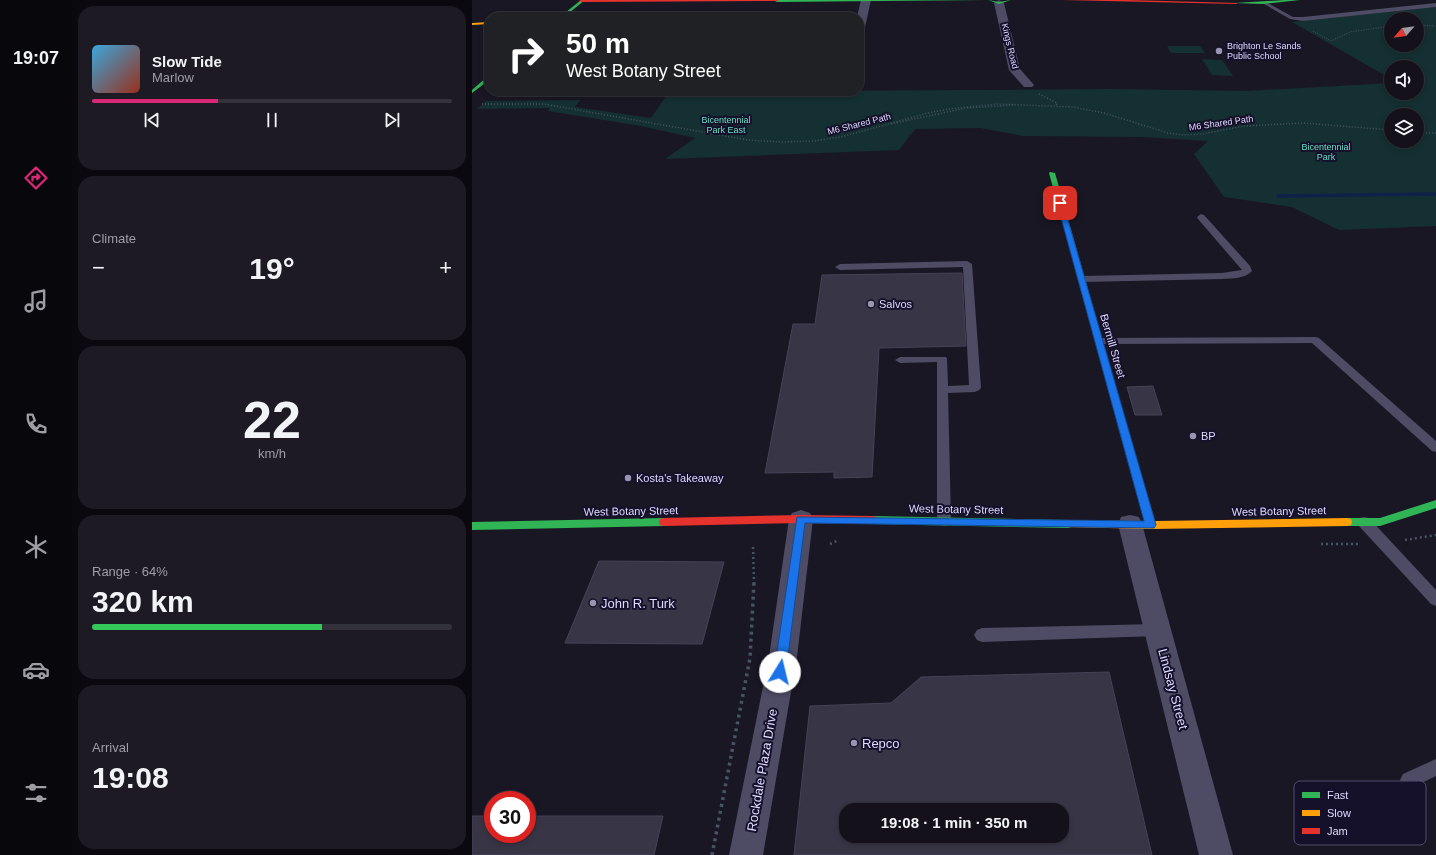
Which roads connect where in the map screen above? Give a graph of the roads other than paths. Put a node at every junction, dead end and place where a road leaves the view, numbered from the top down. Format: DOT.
graph roads {
  1 [pos="866,0"];
  2 [pos="983,0"];
  3 [pos="1064,0"];
  4 [pos="1298,0"];
  5 [pos="582,1"];
  6 [pos="999,1"];
  7 [pos="1166,1"];
  8 [pos="1266,3"];
  9 [pos="1436,5"];
  10 [pos="568,12"];
  11 [pos="863,12"];
  12 [pos="484,23"];
  13 [pos="472,24"];
  14 [pos="484,82"];
  15 [pos="1028,85"];
  16 [pos="472,92"];
  17 [pos="1052,173"];
  18 [pos="1201,217"];
  19 [pos="840,267"];
  20 [pos="1082,279"];
  21 [pos="1099,341"];
  22 [pos="900,360"];
  23 [pos="943,390"];
  24 [pos="1436,448"];
  25 [pos="1436,504"];
  26 [pos="801,519"];
  27 [pos="944,521"];
  28 [pos="1364,522"];
  29 [pos="1140,525"];
  30 [pos="472,526"];
  31 [pos="1436,600"];
  32 [pos="1157,630"];
  33 [pos="982,634"];
  34 [pos="1436,767"];
  35 [pos="1409,780"];
  36 [pos="746,855"];
  37 [pos="1216,855"];
  1 -- 2 [label="street"];
  1 -- 5 [label="street"];
  1 -- 11 [label="street"];
  3 -- 7 [label="street"];
  4 -- 8 [label="street"];
  5 -- 10 [label="street"];
  6 -- 15 [label="street, Kings Road"];
  7 -- 8 [label="street"];
  8 -- 9 [label="lane"];
  12 -- 13 [label="street"];
  14 -- 16 [label="street"];
  17 -- 20 [label="street, Bermill Street"];
  18 -- 20 [label="lane"];
  19 -- 23 [label="lane"];
  20 -- 21 [label="street, Bermill Street"];
  21 -- 24 [label="lane"];
  21 -- 29 [label="street, Bermill Street"];
  22 -- 23 [label="lane"];
  23 -- 27 [label="lane"];
  25 -- 28 [label="street, West Botany Street"];
  26 -- 27 [label="street, West Botany Street"];
  26 -- 30 [label="street, West Botany Street"];
  26 -- 36 [label="street, Rockdale Plaza Drive"];
  27 -- 29 [label="street, West Botany Street"];
  28 -- 29 [label="street, West Botany Street"];
  28 -- 31 [label="lane"];
  29 -- 32 [label="street, Lindsay Street"];
  32 -- 33 [label="lane"];
  32 -- 37 [label="street, Lindsay Street"];
  34 -- 35 [label="lane"];
}
